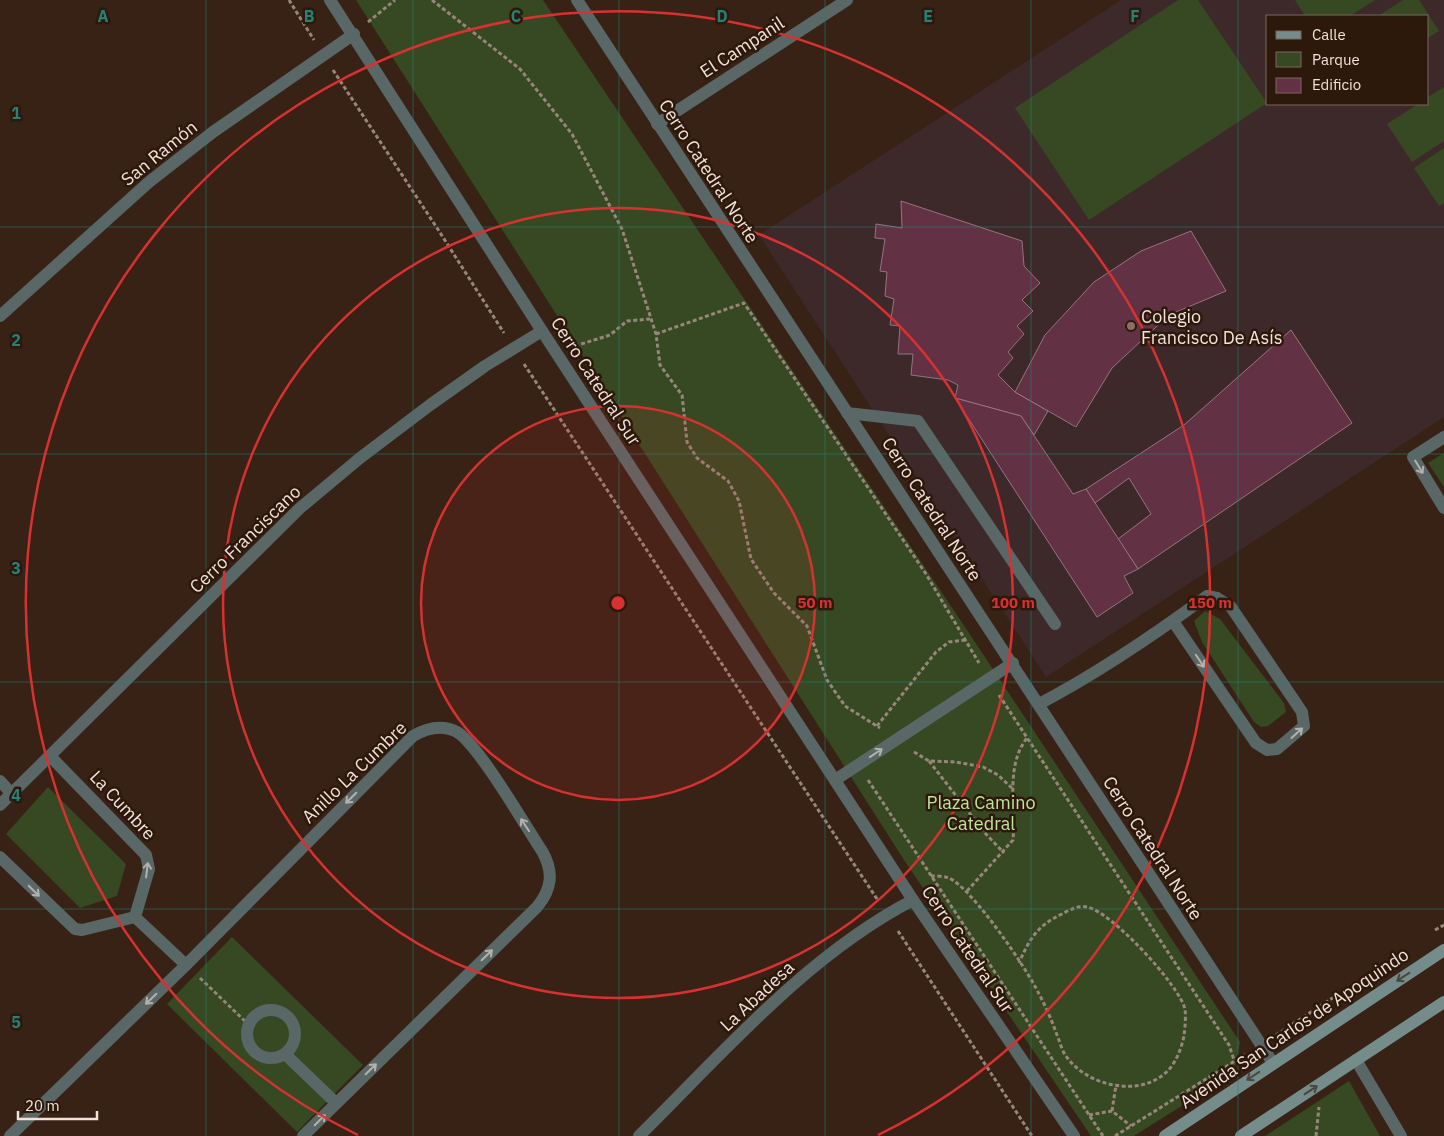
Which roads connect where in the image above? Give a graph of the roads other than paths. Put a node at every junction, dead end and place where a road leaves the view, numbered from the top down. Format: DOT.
graph roads {
  1 [pos="330,0"];
  2 [pos="577,0"];
  3 [pos="847,0"];
  4 [pos="354,34"];
  5 [pos="656,124"];
  6 [pos="0,316"];
  7 [pos="542,331"];
  8 [pos="847,413"];
  9 [pos="1444,437"];
  10 [pos="1444,508"];
  11 [pos="1173,621"];
  12 [pos="1055,624"];
  13 [pos="1013,664"];
  14 [pos="1039,704"];
  15 [pos="50,756"];
  16 [pos="835,780"];
  17 [pos="0,781"];
  18 [pos="12,794"];
  19 [pos="0,806"];
  20 [pos="0,856"];
  21 [pos="913,900"];
  22 [pos="135,917"];
  23 [pos="1444,950"];
  24 [pos="186,965"];
  25 [pos="1444,1002"];
  26 [pos="285,1054"];
  27 [pos="1356,1060"];
  28 [pos="1273,1064"];
  29 [pos="336,1103"];
  30 [pos="10,1136"];
  31 [pos="303,1136"];
  32 [pos="639,1136"];
  33 [pos="1074,1136"];
  34 [pos="1165,1136"];
  35 [pos="1241,1136"];
  36 [pos="1401,1136"];
  1 -- 4 [label="street, Cerro Catedral Sur"];
  2 -- 5 [label="street, Cerro Catedral Norte"];
  3 -- 5 [label="street, El Campanil"];
  4 -- 6 [label="street, San Ramón"];
  4 -- 7 [label="street, Cerro Catedral Sur"];
  5 -- 8 [label="street, Cerro Catedral Norte"];
  7 -- 15 [label="street, Cerro Franciscano"];
  7 -- 16 [label="street, Cerro Catedral Sur"];
  8 -- 12 [label="street"];
  8 -- 13 [label="street, Cerro Catedral Norte"];
  9 -- 10 [label="street, one-way"];
  11 -- 11 [label="street, one-way"];
  11 -- 14 [label="street"];
  13 -- 14 [label="street, Cerro Catedral Norte"];
  16 -- 13 [label="street, one-way"];
  14 -- 28 [label="street, Cerro Catedral Norte"];
  15 -- 18 [label="street, Cerro Franciscano"];
  22 -- 15 [label="street, La Cumbre, one-way"];
  16 -- 21 [label="street, Cerro Catedral Sur"];
  17 -- 18 [label="street"];
  18 -- 19 [label="street, Cerro Franciscano"];
  20 -- 22 [label="street, one-way"];
  21 -- 32 [label="street, La Abadesa"];
  21 -- 33 [label="street, Cerro Catedral Sur"];
  22 -- 24 [label="street"];
  23 -- 28 [label="street, Avenida San Carlos de Apoquindo, one-way"];
  29 -- 24 [label="street, Anillo La Cumbre, one-way"];
  24 -- 30 [label="street, Anillo La Cumbre, one-way"];
  25 -- 27 [label="street"];
  26 -- 26 [label="street"];
  26 -- 29 [label="street"];
  35 -- 27 [label="street, one-way"];
  27 -- 36 [label="street"];
  28 -- 34 [label="street, Avenida San Carlos de Apoquindo, one-way"];
  31 -- 29 [label="street, Anillo La Cumbre, one-way"];
}
